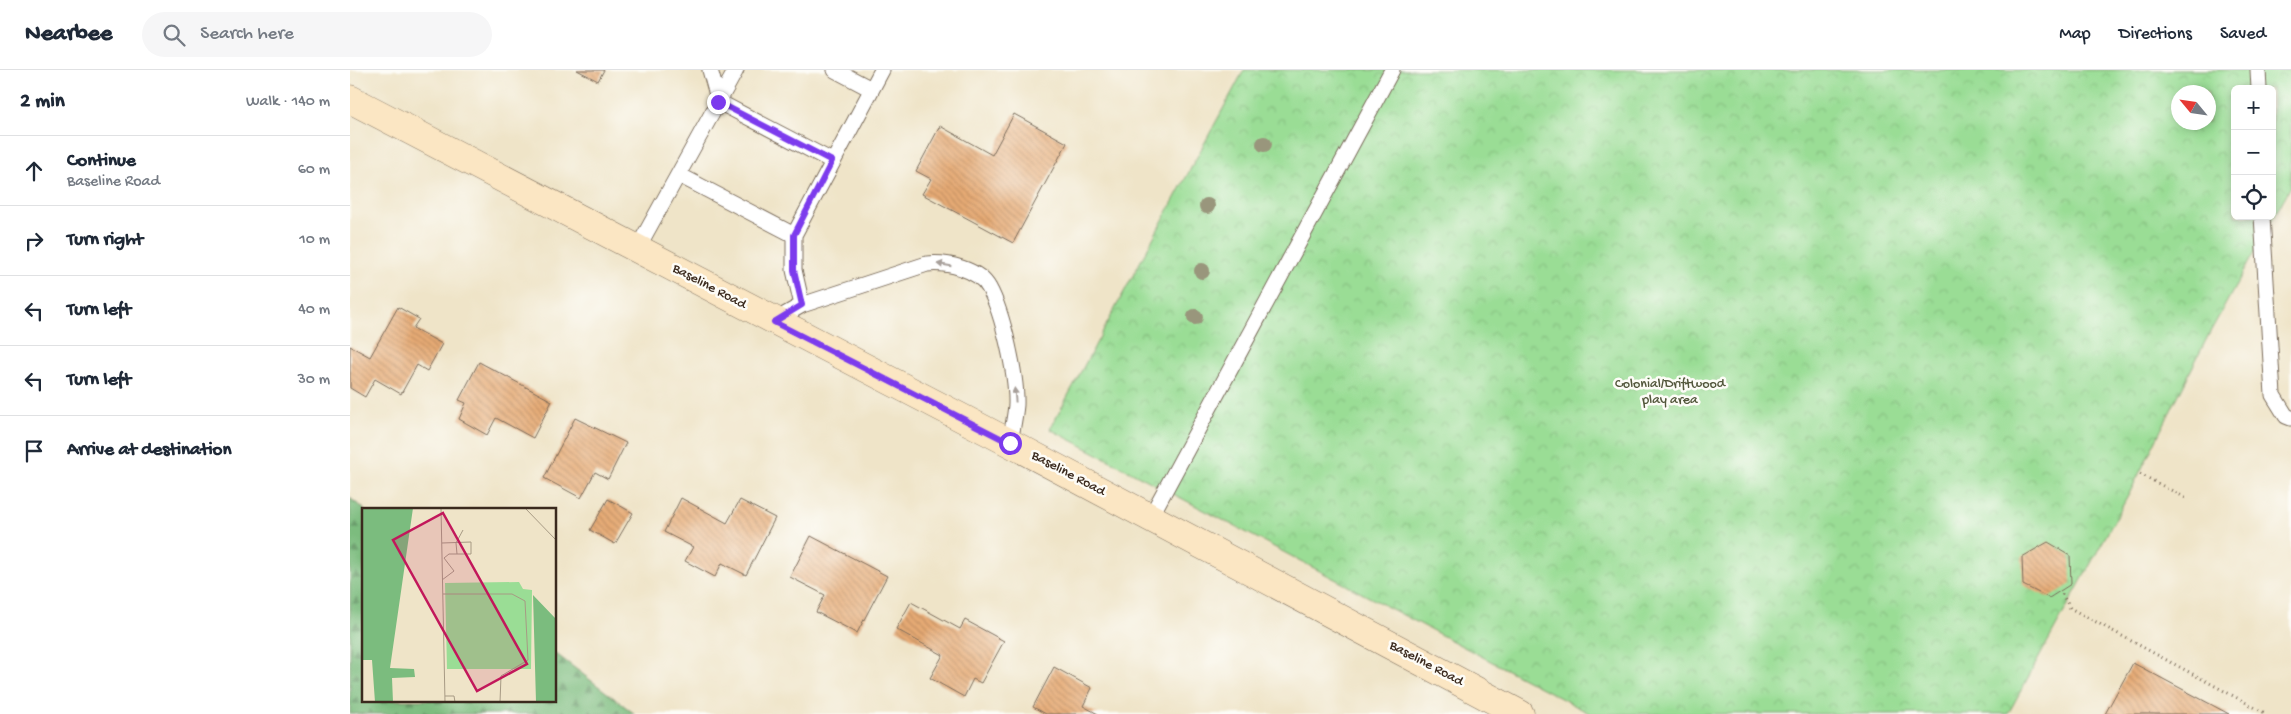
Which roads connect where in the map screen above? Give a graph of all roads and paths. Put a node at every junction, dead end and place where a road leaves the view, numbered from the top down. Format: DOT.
graph roads {
  1 [pos="710,70"];
  2 [pos="736,70"];
  3 [pos="835,70"];
  4 [pos="882,70"];
  5 [pos="1392,70"];
  6 [pos="2258,70"];
  7 [pos="2259,85"];
  8 [pos="871,89"];
  9 [pos="350,98"];
  10 [pos="718,102"];
  11 [pos="832,161"];
  12 [pos="679,175"];
  13 [pos="2262,220"];
  14 [pos="794,235"];
  15 [pos="637,249"];
  16 [pos="802,305"];
  17 [pos="774,322"];
  18 [pos="2291,418"];
  19 [pos="1010,443"];
  20 [pos="2140,474"];
  21 [pos="2186,498"];
  22 [pos="1150,518"];
  23 [pos="2062,594"];
  24 [pos="1520,714"];
  25 [pos="2267,714"];
  1 -- 10 [label="lane"];
  2 -- 10 [label="lane"];
  3 -- 8 [label="lane"];
  4 -- 8 [label="lane"];
  5 -- 22 [label="lane"];
  6 -- 7 [label="lane"];
  8 -- 11 [label="lane"];
  9 -- 15 [label="street, Baseline Road"];
  10 -- 11 [label="lane"];
  10 -- 12 [label="lane"];
  11 -- 14 [label="lane"];
  12 -- 14 [label="lane"];
  12 -- 15 [label="lane"];
  13 -- 18 [label="lane"];
  14 -- 16 [label="lane"];
  15 -- 17 [label="street, Baseline Road"];
  16 -- 17 [label="lane"];
  19 -- 16 [label="lane, one-way"];
  17 -- 19 [label="street, Baseline Road"];
  19 -- 22 [label="street, Baseline Road"];
  20 -- 21 [label="path"];
  22 -- 24 [label="street, Baseline Road"];
  23 -- 25 [label="path"];
}
